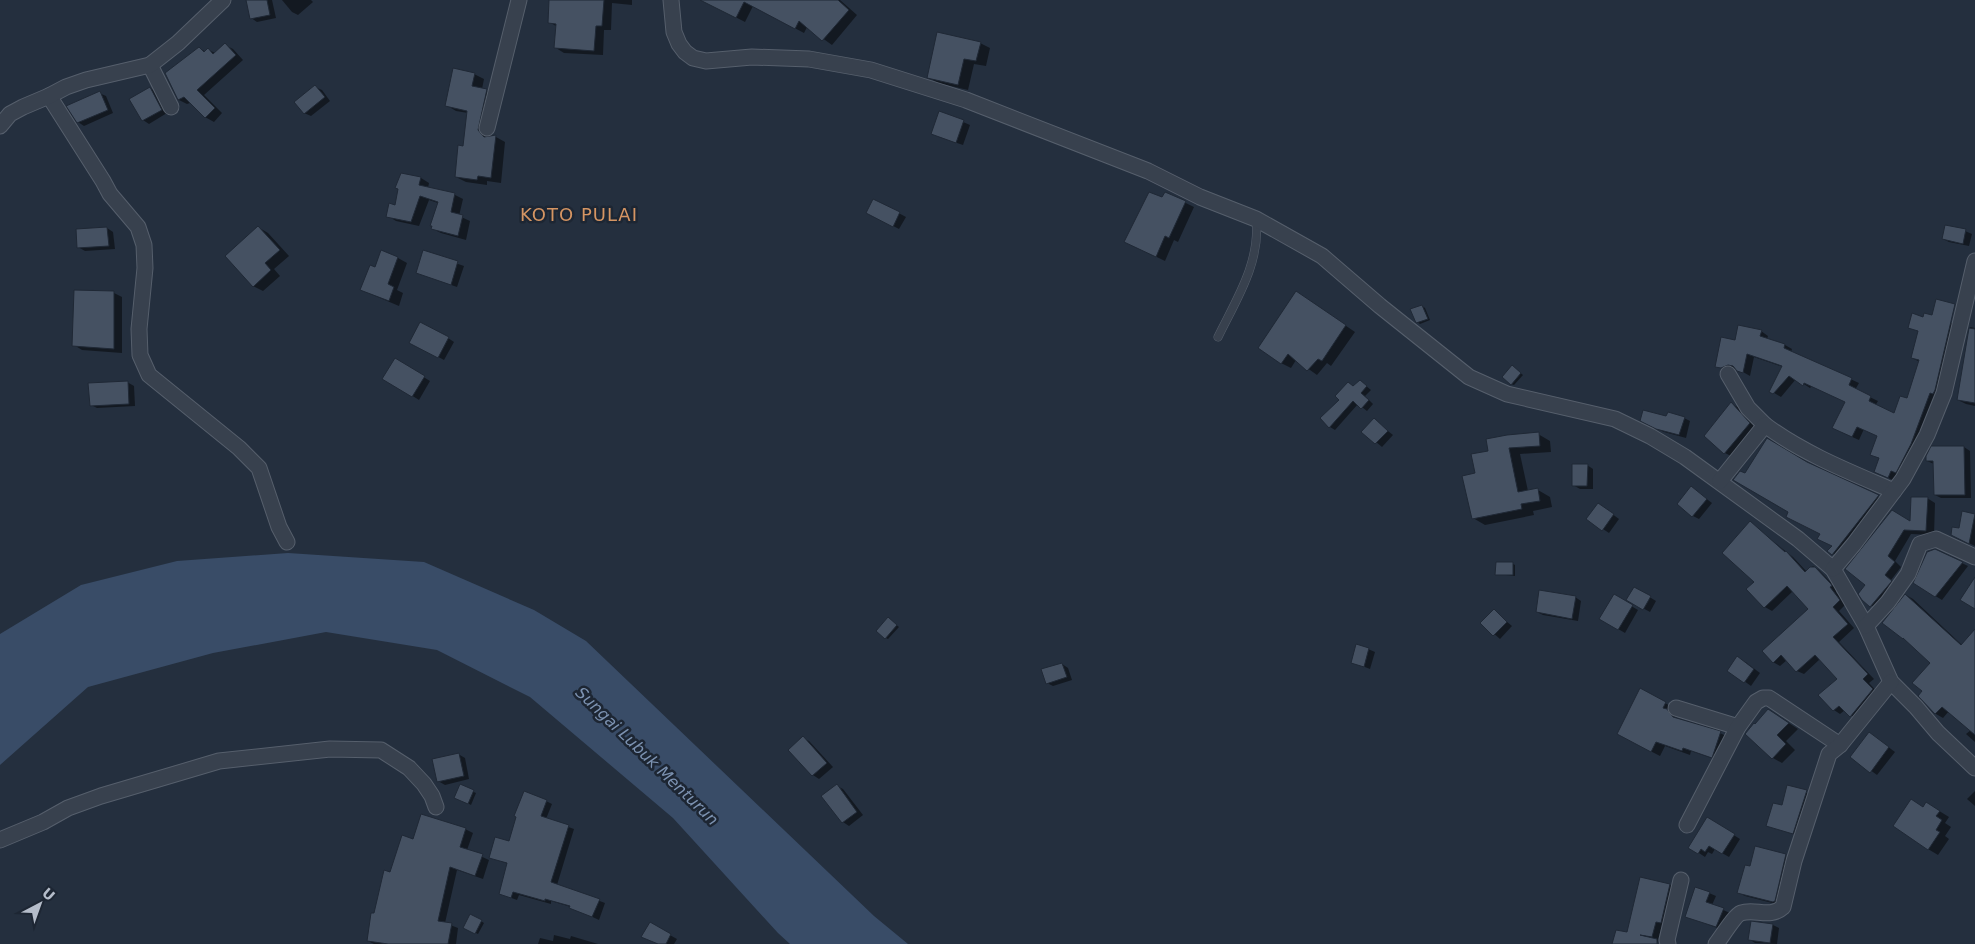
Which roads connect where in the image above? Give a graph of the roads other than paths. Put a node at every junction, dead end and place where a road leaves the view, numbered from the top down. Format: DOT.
graph roads {
  1 [pos="223,0"];
  2 [pos="519,0"];
  3 [pos="671,0"];
  4 [pos="150,66"];
  5 [pos="49,96"];
  6 [pos="172,107"];
  7 [pos="0,126"];
  8 [pos="487,128"];
  9 [pos="1256,219"];
  10 [pos="1975,261"];
  11 [pos="1218,337"];
  12 [pos="1728,374"];
  13 [pos="1765,425"];
  14 [pos="1720,481"];
  15 [pos="1894,491"];
  16 [pos="287,542"];
  17 [pos="1975,557"];
  18 [pos="1833,568"];
  19 [pos="1866,626"];
  20 [pos="1891,682"];
  21 [pos="1676,708"];
  22 [pos="1738,727"];
  23 [pos="1840,744"];
  24 [pos="1973,761"];
  25 [pos="436,807"];
  26 [pos="1687,825"];
  27 [pos="0,840"];
  28 [pos="1681,880"];
  29 [pos="1668,944"];
  30 [pos="1716,944"];
  1 -- 4 [label="street"];
  2 -- 8 [label="street"];
  3 -- 9 [label="street"];
  4 -- 5 [label="street"];
  4 -- 6 [label="street"];
  5 -- 7 [label="street"];
  5 -- 16 [label="street"];
  9 -- 11 [label="lane"];
  9 -- 14 [label="street"];
  10 -- 15 [label="street"];
  12 -- 13 [label="street"];
  13 -- 14 [label="street"];
  13 -- 15 [label="street"];
  14 -- 18 [label="street"];
  15 -- 18 [label="street"];
  17 -- 19 [label="street"];
  18 -- 19 [label="street"];
  19 -- 20 [label="street"];
  20 -- 23 [label="street"];
  20 -- 24 [label="street"];
  21 -- 22 [label="street"];
  22 -- 23 [label="street"];
  22 -- 26 [label="street"];
  23 -- 30 [label="street"];
  25 -- 27 [label="street"];
  28 -- 29 [label="street"];
}
